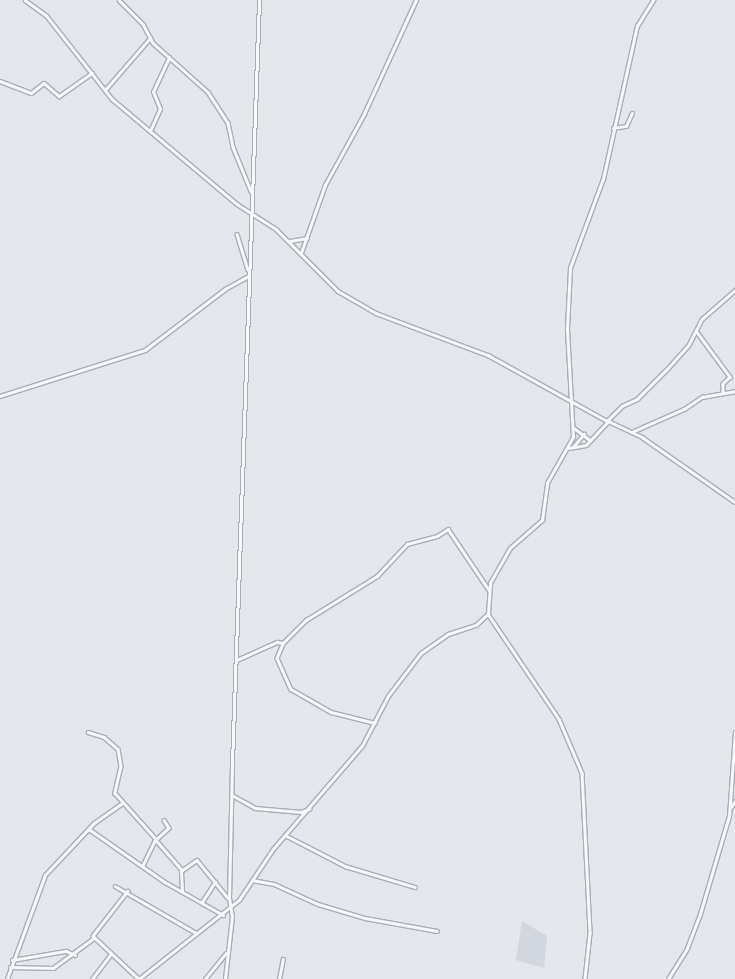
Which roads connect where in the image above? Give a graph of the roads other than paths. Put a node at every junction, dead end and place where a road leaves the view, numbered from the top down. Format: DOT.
graph roads {
  1 [pos="24,0"];
  2 [pos="120,0"];
  3 [pos="259,0"];
  4 [pos="416,0"];
  5 [pos="653,0"];
  6 [pos="150,37"];
  7 [pos="145,43"];
  8 [pos="153,43"];
  9 [pos="169,58"];
  10 [pos="92,73"];
  11 [pos="0,82"];
  12 [pos="105,90"];
  13 [pos="632,113"];
  14 [pos="613,128"];
  15 [pos="151,129"];
  16 [pos="252,191"];
  17 [pos="251,212"];
  18 [pos="237,234"];
  19 [pos="307,238"];
  20 [pos="290,242"];
  21 [pos="301,253"];
  22 [pos="249,271"];
  23 [pos="249,276"];
  24 [pos="735,290"];
  25 [pos="696,332"];
  26 [pos="735,376"];
  27 [pos="730,379"];
  28 [pos="735,391"];
  29 [pos="723,392"];
  30 [pos="0,396"];
  31 [pos="571,398"];
  32 [pos="607,421"];
  33 [pos="574,428"];
  34 [pos="632,432"];
  35 [pos="584,434"];
  36 [pos="590,440"];
  37 [pos="571,448"];
  38 [pos="735,502"];
  39 [pos="489,590"];
  40 [pos="488,614"];
  41 [pos="283,643"];
  42 [pos="237,660"];
  43 [pos="375,723"];
  44 [pos="88,732"];
  45 [pos="735,732"];
  46 [pos="232,795"];
  47 [pos="735,801"];
  48 [pos="123,803"];
  49 [pos="731,807"];
  50 [pos="310,809"];
  51 [pos="164,820"];
  52 [pos="89,829"];
  53 [pos="285,835"];
  54 [pos="156,840"];
  55 [pos="143,866"];
  56 [pos="182,870"];
  57 [pos="252,880"];
  58 [pos="215,882"];
  59 [pos="115,886"];
  60 [pos="415,887"];
  61 [pos="128,891"];
  62 [pos="182,891"];
  63 [pos="229,898"];
  64 [pos="202,902"];
  65 [pos="230,909"];
  66 [pos="223,915"];
  67 [pos="437,931"];
  68 [pos="196,933"];
  69 [pos="94,938"];
  70 [pos="226,953"];
  71 [pos="75,955"];
  72 [pos="110,955"];
  73 [pos="283,959"];
  74 [pos="12,960"];
  75 [pos="10,967"];
  76 [pos="7,979"];
  77 [pos="92,979"];
  78 [pos="140,979"];
  79 [pos="205,979"];
  80 [pos="225,979"];
  81 [pos="279,979"];
  82 [pos="585,979"];
  83 [pos="668,979"];
  1 -- 10 [label="street"];
  2 -- 6 [label="street"];
  3 -- 16 [label="street"];
  4 -- 19 [label="street"];
  5 -- 14 [label="street"];
  6 -- 7 [label="street"];
  6 -- 8 [label="street"];
  7 -- 8 [label="street"];
  7 -- 12 [label="street"];
  8 -- 9 [label="street"];
  9 -- 15 [label="street"];
  9 -- 16 [label="street"];
  10 -- 11 [label="street"];
  10 -- 12 [label="street"];
  12 -- 15 [label="street"];
  13 -- 14 [label="street"];
  14 -- 31 [label="street"];
  15 -- 17 [label="street"];
  16 -- 17 [label="street"];
  17 -- 20 [label="street"];
  17 -- 22 [label="street"];
  18 -- 22 [label="street"];
  19 -- 20 [label="street"];
  19 -- 21 [label="street"];
  20 -- 21 [label="street"];
  21 -- 31 [label="street"];
  22 -- 23 [label="street"];
  23 -- 30 [label="street"];
  23 -- 42 [label="street"];
  24 -- 25 [label="street"];
  25 -- 27 [label="street"];
  25 -- 32 [label="street"];
  26 -- 27 [label="street"];
  27 -- 29 [label="street"];
  28 -- 29 [label="street"];
  29 -- 34 [label="street"];
  31 -- 32 [label="street"];
  31 -- 33 [label="street"];
  32 -- 34 [label="street"];
  32 -- 36 [label="street"];
  33 -- 35 [label="street"];
  33 -- 37 [label="street"];
  34 -- 38 [label="street"];
  35 -- 36 [label="street"];
  35 -- 37 [label="street"];
  36 -- 37 [label="street"];
  37 -- 39 [label="street"];
  39 -- 40 [label="street"];
  39 -- 41 [label="street"];
  40 -- 43 [label="street"];
  40 -- 82 [label="street"];
  41 -- 42 [label="street"];
  41 -- 43 [label="street"];
  42 -- 46 [label="street"];
  43 -- 50 [label="street"];
  44 -- 48 [label="street"];
  45 -- 49 [label="street"];
  46 -- 50 [label="street"];
  46 -- 63 [label="street"];
  47 -- 49 [label="street"];
  48 -- 52 [label="street"];
  48 -- 54 [label="street"];
  49 -- 83 [label="street"];
  50 -- 53 [label="street"];
  51 -- 54 [label="street"];
  52 -- 55 [label="street"];
  52 -- 74 [label="street"];
  53 -- 57 [label="street"];
  53 -- 60 [label="street"];
  54 -- 55 [label="street"];
  54 -- 56 [label="street"];
  55 -- 62 [label="street"];
  56 -- 58 [label="street"];
  56 -- 62 [label="street"];
  57 -- 65 [label="street"];
  57 -- 67 [label="street"];
  58 -- 63 [label="street"];
  58 -- 64 [label="street"];
  59 -- 61 [label="street"];
  61 -- 68 [label="street"];
  61 -- 69 [label="street"];
  62 -- 64 [label="street"];
  63 -- 65 [label="street"];
  64 -- 66 [label="street"];
  65 -- 66 [label="street"];
  65 -- 70 [label="street"];
  66 -- 68 [label="street"];
  68 -- 78 [label="street"];
  69 -- 71 [label="street"];
  69 -- 72 [label="street"];
  70 -- 79 [label="street"];
  70 -- 80 [label="street"];
  71 -- 74 [label="street"];
  71 -- 75 [label="street"];
  72 -- 77 [label="street"];
  72 -- 78 [label="street"];
  73 -- 81 [label="street"];
  74 -- 75 [label="street"];
  75 -- 76 [label="street"];
}
